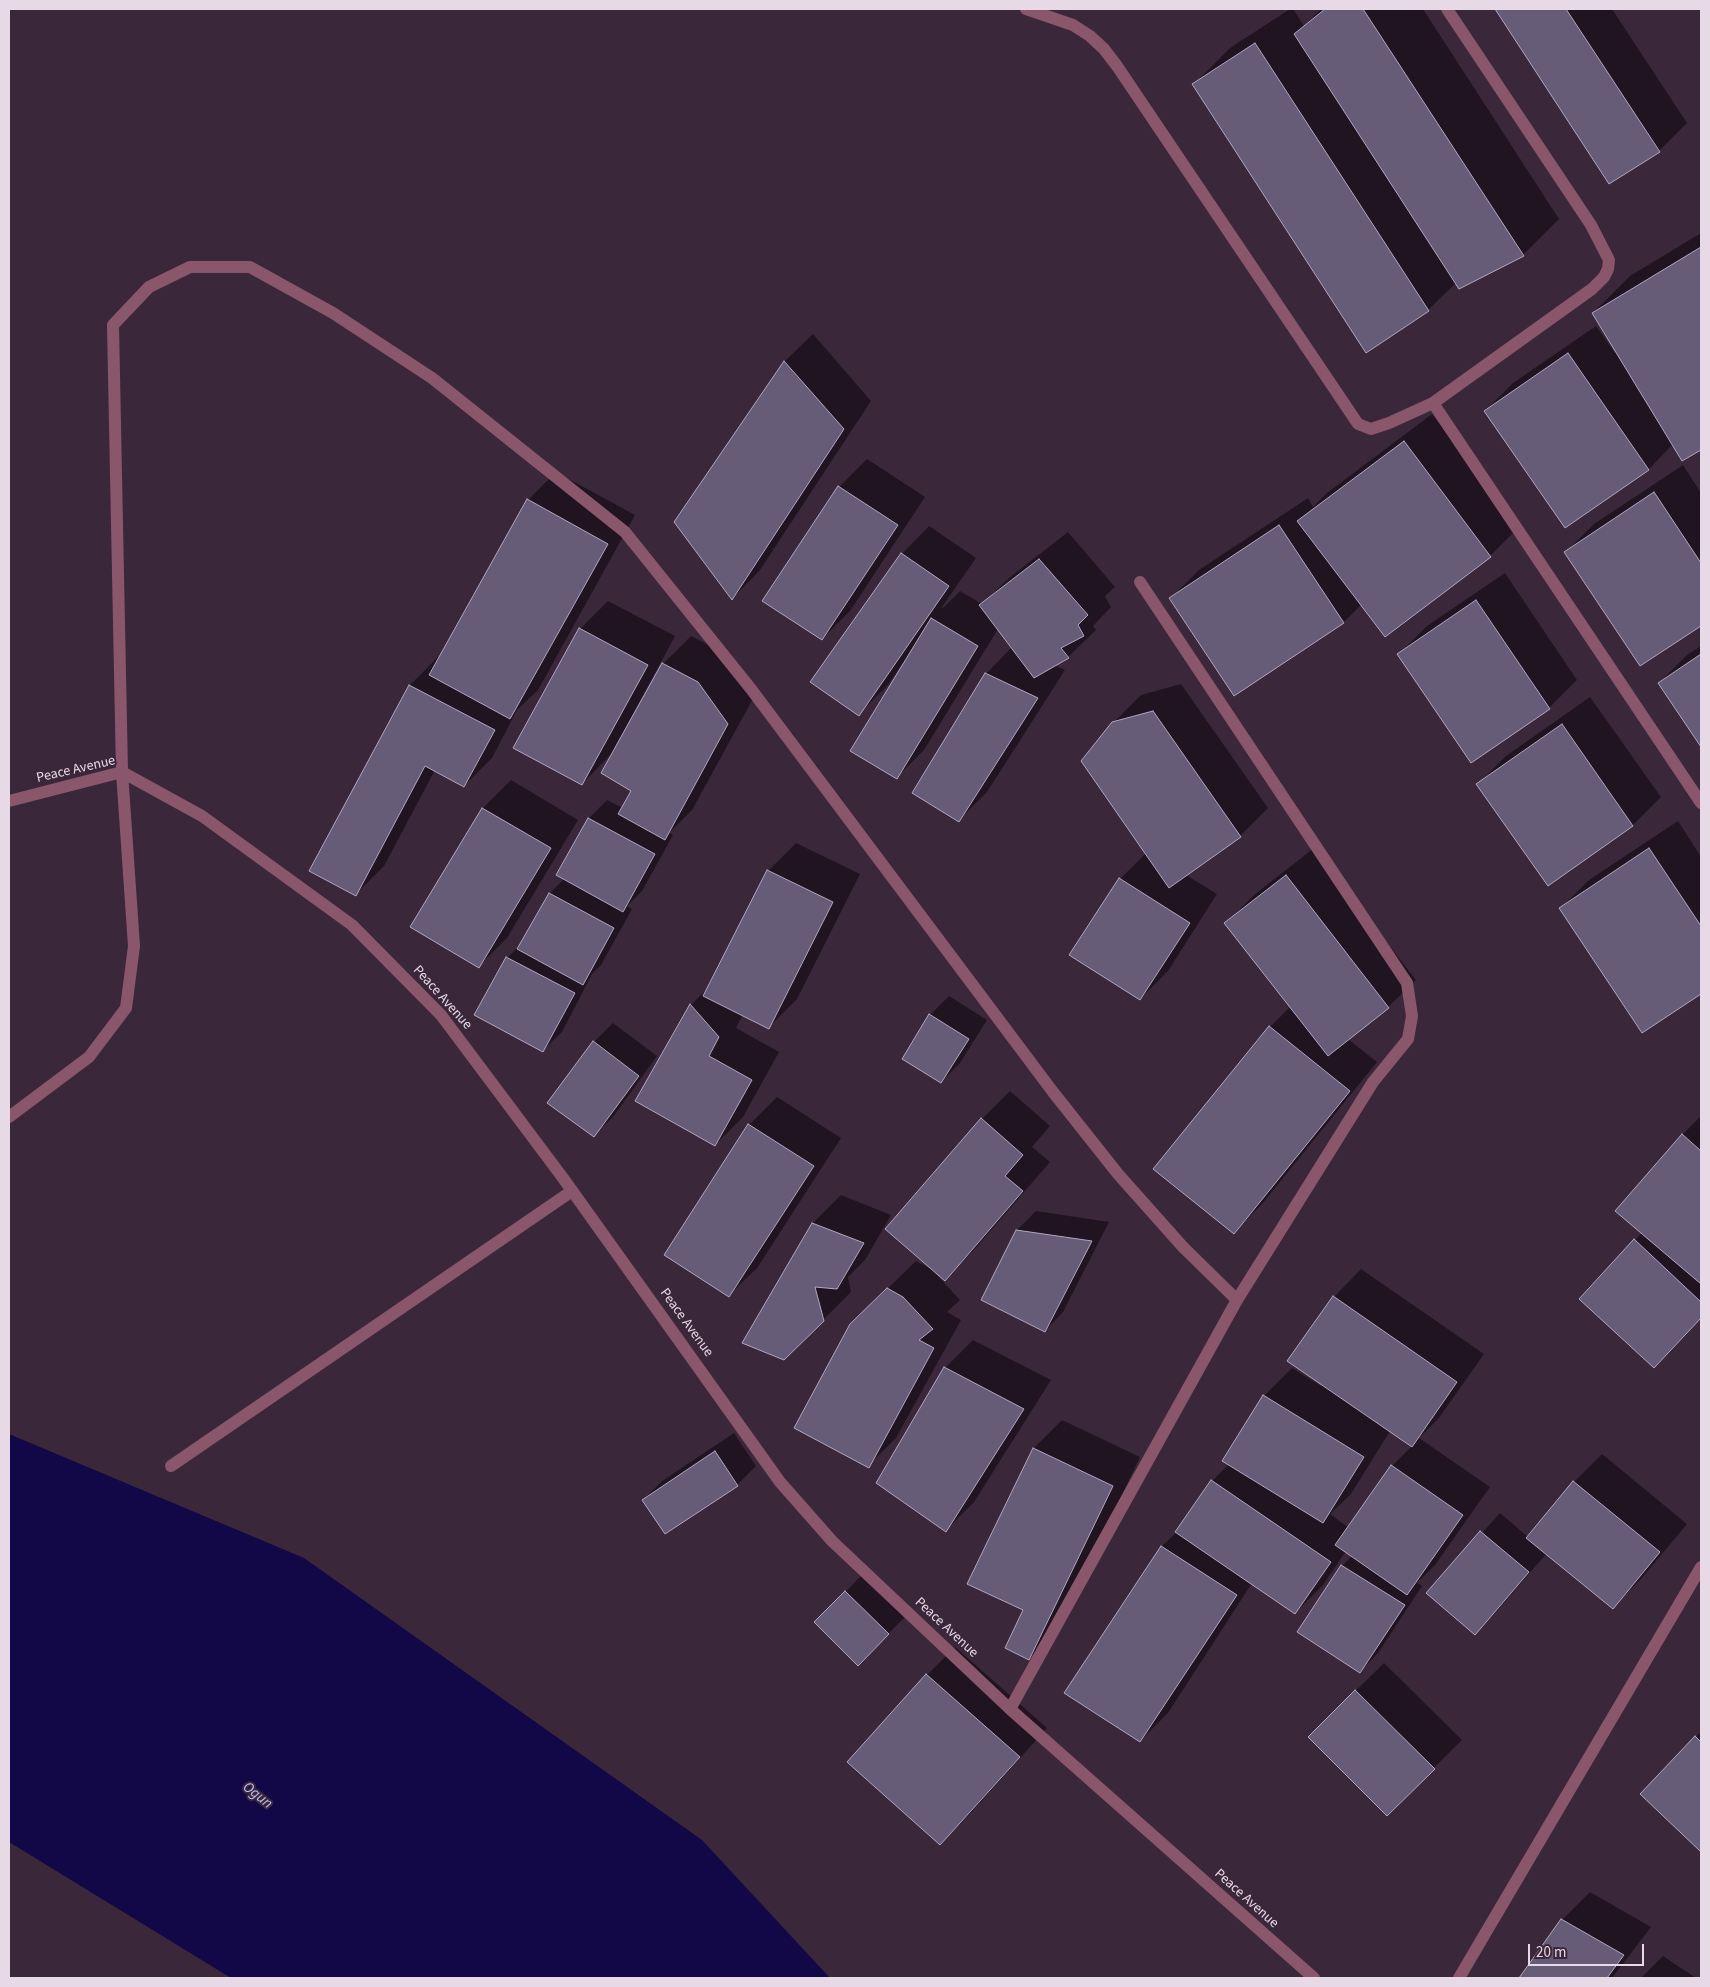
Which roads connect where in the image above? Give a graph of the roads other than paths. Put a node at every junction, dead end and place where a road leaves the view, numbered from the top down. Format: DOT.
graph roads {
  1 [pos="1026,9"];
  2 [pos="1446,9"];
  3 [pos="1433,403"];
  4 [pos="1140,582"];
  5 [pos="122,772"];
  6 [pos="9,801"];
  7 [pos="1701,803"];
  8 [pos="9,1117"];
  9 [pos="572,1191"];
  10 [pos="1237,1300"];
  11 [pos="171,1466"];
  12 [pos="1701,1566"];
  13 [pos="1010,1710"];
  14 [pos="1314,1978"];
  15 [pos="1459,1978"];
  1 -- 3 [label="street"];
  2 -- 3 [label="street"];
  3 -- 7 [label="street"];
  4 -- 10 [label="street"];
  5 -- 6 [label="street, Peace Avenue"];
  5 -- 8 [label="street"];
  5 -- 9 [label="street, Peace Avenue"];
  5 -- 10 [label="street"];
  9 -- 11 [label="street"];
  9 -- 13 [label="street, Peace Avenue"];
  10 -- 13 [label="street"];
  12 -- 15 [label="street"];
  13 -- 14 [label="street, Peace Avenue"];
}
